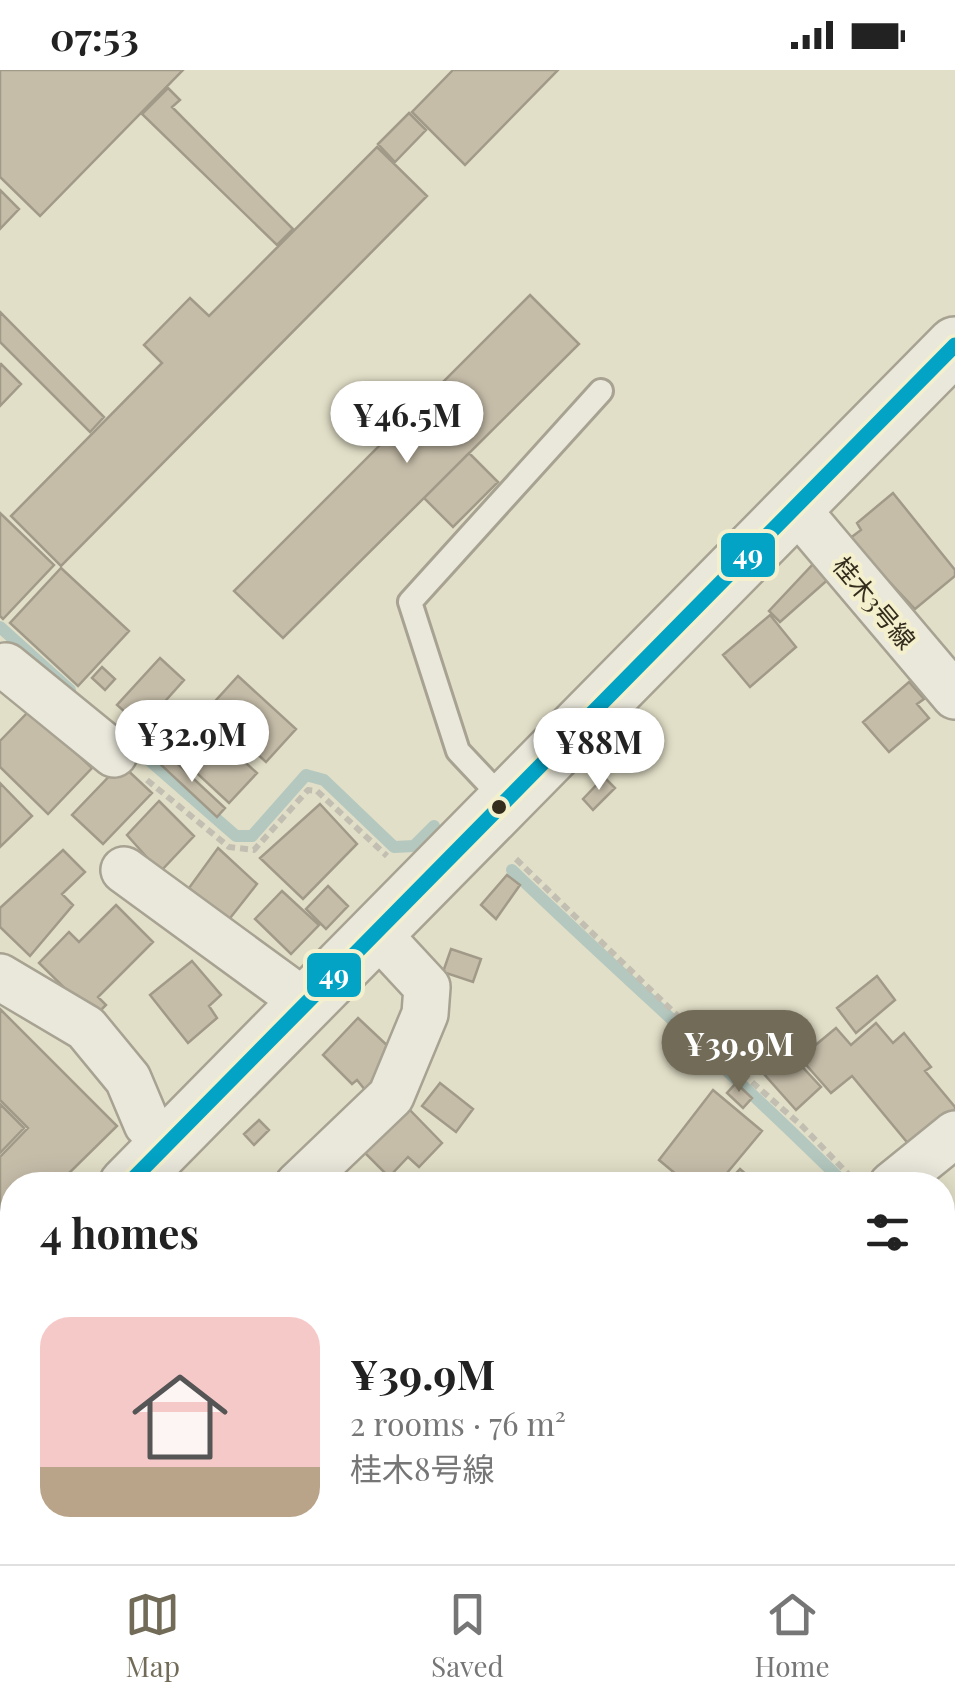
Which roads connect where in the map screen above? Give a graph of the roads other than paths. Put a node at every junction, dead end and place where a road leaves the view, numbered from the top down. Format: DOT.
graph roads {
  1 [pos="955,345"];
  2 [pos="601,391"];
  3 [pos="795,508"];
  4 [pos="2,666"];
  5 [pos="955,696"];
  6 [pos="114,754"];
  7 [pos="493,814"];
  8 [pos="124,870"];
  9 [pos="376,932"];
  10 [pos="0,977"];
  11 [pos="306,1003"];
  12 [pos="955,1134"];
  13 [pos="146,1170"];
  14 [pos="311,1172"];
  15 [pos="908,1172"];
  1 -- 3 [label="street"];
  2 -- 7 [label="lane"];
  3 -- 5 [label="street, 桂木3号線"];
  3 -- 7 [label="street"];
  4 -- 6 [label="street"];
  7 -- 9 [label="street"];
  8 -- 11 [label="street"];
  9 -- 11 [label="street"];
  9 -- 14 [label="street"];
  10 -- 13 [label="street"];
  11 -- 13 [label="street"];
  12 -- 15 [label="street"];
}
